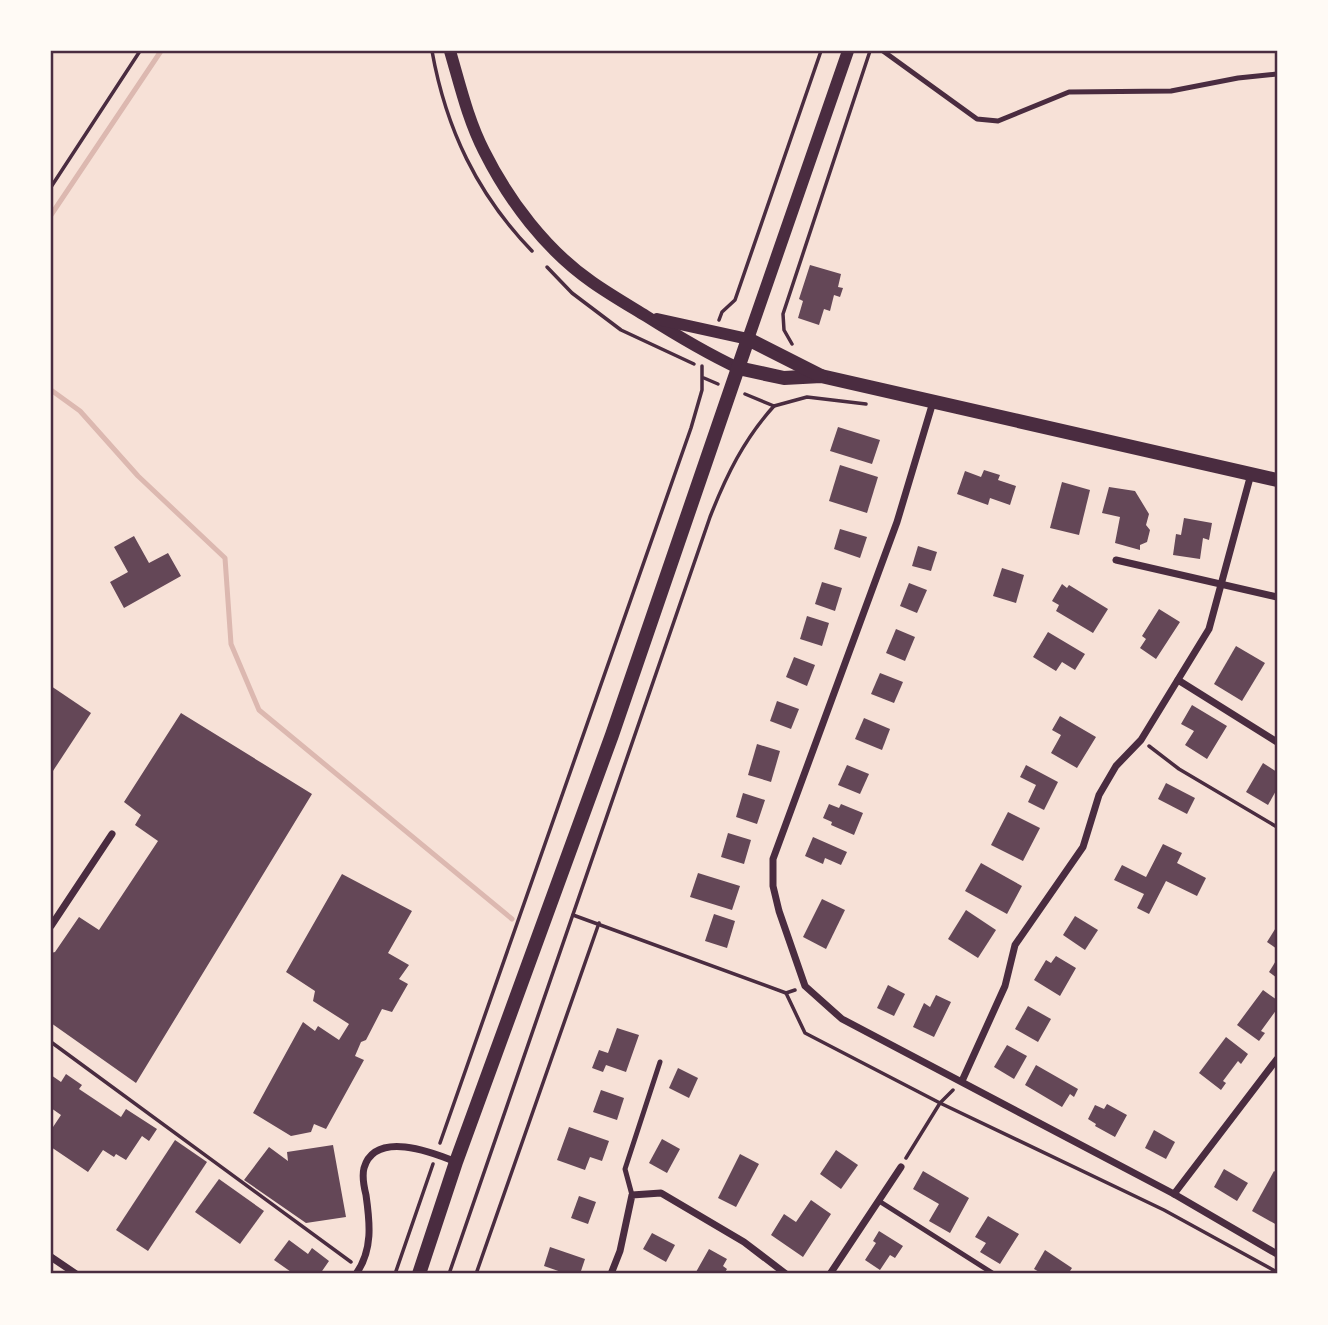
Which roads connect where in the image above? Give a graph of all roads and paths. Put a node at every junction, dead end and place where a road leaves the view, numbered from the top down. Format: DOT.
graph roads {
  1 [pos="140,51"];
  2 [pos="450,51"];
  3 [pos="821,51"];
  4 [pos="848,51"];
  5 [pos="870,51"];
  6 [pos="883,51"];
  7 [pos="1277,74"];
  8 [pos="51,187"];
  9 [pos="648,318"];
  10 [pos="715,330"];
  11 [pos="748,339"];
  12 [pos="790,359"];
  13 [pos="702,368"];
  14 [pos="738,369"];
  15 [pos="821,376"];
  16 [pos="933,401"];
  17 [pos="774,406"];
  18 [pos="1251,474"];
  19 [pos="1277,480"];
  20 [pos="1116,560"];
  21 [pos="1221,585"];
  22 [pos="1277,597"];
  23 [pos="1178,680"];
  24 [pos="1141,740"];
  25 [pos="1277,742"];
  26 [pos="1277,827"];
  27 [pos="111,834"];
  28 [pos="573,915"];
  29 [pos="599,923"];
  30 [pos="51,926"];
  31 [pos="805,986"];
  32 [pos="786,993"];
  33 [pos="51,1042"];
  34 [pos="1277,1059"];
  35 [pos="660,1062"];
  36 [pos="962,1081"];
  37 [pos="940,1103"];
  38 [pos="914,1145"];
  39 [pos="436,1154"];
  40 [pos="456,1162"];
  41 [pos="901,1167"];
  42 [pos="1174,1194"];
  43 [pos="632,1195"];
  44 [pos="879,1201"];
  45 [pos="1277,1254"];
  46 [pos="51,1257"];
  47 [pos="358,1271"];
  48 [pos="1277,1272"];
  49 [pos="76,1274"];
  50 [pos="395,1274"];
  51 [pos="419,1274"];
  52 [pos="449,1274"];
  53 [pos="476,1274"];
  54 [pos="611,1274"];
  55 [pos="786,1274"];
  56 [pos="830,1274"];
  57 [pos="994,1274"];
  1 -- 8 [label="path"];
  2 -- 9 [label="street"];
  3 -- 10 [label="path"];
  4 -- 11 [label="street"];
  5 -- 12 [label="path"];
  6 -- 7 [label="lane"];
  9 -- 10 [label="street"];
  9 -- 14 [label="street"];
  10 -- 11 [label="street"];
  11 -- 12 [label="main road"];
  11 -- 14 [label="main road"];
  12 -- 15 [label="main road"];
  13 -- 39 [label="path"];
  14 -- 15 [label="main road"];
  14 -- 40 [label="main road"];
  15 -- 16 [label="main road"];
  16 -- 18 [label="main road"];
  16 -- 31 [label="street"];
  17 -- 28 [label="path"];
  18 -- 19 [label="main road"];
  18 -- 21 [label="street"];
  20 -- 21 [label="street"];
  21 -- 22 [label="street"];
  21 -- 23 [label="street"];
  23 -- 24 [label="street"];
  23 -- 25 [label="street"];
  24 -- 26 [label="path"];
  24 -- 36 [label="street"];
  27 -- 30 [label="street"];
  28 -- 29 [label="path"];
  28 -- 52 [label="path"];
  29 -- 32 [label="path"];
  29 -- 53 [label="path"];
  31 -- 32 [label="path"];
  31 -- 36 [label="street"];
  32 -- 37 [label="path"];
  33 -- 47 [label="path"];
  34 -- 42 [label="street"];
  35 -- 43 [label="lane"];
  36 -- 42 [label="street"];
  37 -- 38 [label="path"];
  37 -- 48 [label="path"];
  39 -- 40 [label="street"];
  39 -- 47 [label="street"];
  39 -- 50 [label="path"];
  40 -- 51 [label="main road"];
  41 -- 44 [label="street"];
  42 -- 45 [label="street"];
  43 -- 54 [label="street"];
  43 -- 55 [label="street"];
  44 -- 56 [label="street"];
  44 -- 57 [label="lane"];
  46 -- 49 [label="street"];
}
